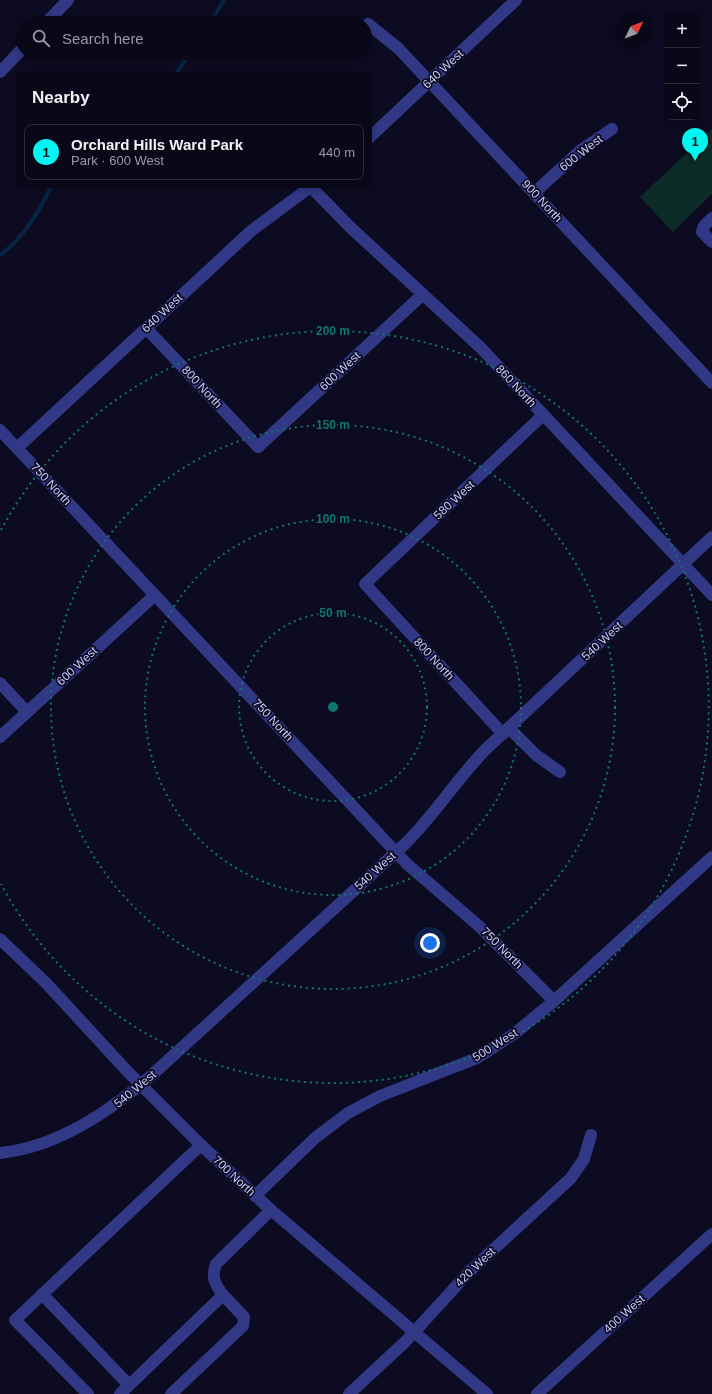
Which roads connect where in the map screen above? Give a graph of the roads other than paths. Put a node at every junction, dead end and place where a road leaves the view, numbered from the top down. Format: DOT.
graph roads {
  1 [pos="68,0"];
  2 [pos="516,0"];
  3 [pos="53,16"];
  4 [pos="372,27"];
  5 [pos="16,55"];
  6 [pos="0,72"];
  7 [pos="430,82"];
  8 [pos="612,129"];
  9 [pos="372,135"];
  10 [pos="309,188"];
  11 [pos="314,188"];
  12 [pos="534,193"];
  13 [pos="712,218"];
  14 [pos="712,242"];
  15 [pos="422,295"];
  16 [pos="146,328"];
  17 [pos="712,382"];
  18 [pos="543,415"];
  19 [pos="0,430"];
  20 [pos="258,447"];
  21 [pos="17,448"];
  22 [pos="712,537"];
  23 [pos="683,564"];
  24 [pos="365,584"];
  25 [pos="712,594"];
  26 [pos="155,595"];
  27 [pos="0,683"];
  28 [pos="27,712"];
  29 [pos="506,731"];
  30 [pos="0,737"];
  31 [pos="560,772"];
  32 [pos="396,852"];
  33 [pos="712,857"];
  34 [pos="0,939"];
  35 [pos="554,1001"];
  36 [pos="140,1085"];
  37 [pos="591,1135"];
  38 [pos="201,1145"];
  39 [pos="0,1153"];
  40 [pos="255,1196"];
  41 [pos="271,1210"];
  42 [pos="712,1234"];
  43 [pos="42,1294"];
  44 [pos="223,1296"];
  45 [pos="414,1332"];
  46 [pos="129,1385"];
  47 [pos="88,1394"];
  48 [pos="120,1394"];
  49 [pos="171,1394"];
  50 [pos="349,1394"];
  51 [pos="487,1394"];
  52 [pos="537,1394"];
  1 -- 3 [label="street"];
  2 -- 7 [label="street, 640 West"];
  4 -- 7 [label="street, 900 North"];
  5 -- 6 [label="street"];
  7 -- 9 [label="street, 640 West"];
  7 -- 12 [label="street, 900 North"];
  8 -- 12 [label="street, 600 West"];
  10 -- 16 [label="street, 640 West"];
  11 -- 15 [label="street, 860 North"];
  12 -- 17 [label="street, 900 North"];
  13 -- 14 [label="street"];
  15 -- 18 [label="street, 860 North"];
  15 -- 20 [label="street, 600 West"];
  16 -- 20 [label="street, 800 North"];
  16 -- 21 [label="street, 640 West"];
  18 -- 23 [label="street, 860 North"];
  18 -- 24 [label="street, 580 West"];
  19 -- 21 [label="street, 750 North"];
  21 -- 26 [label="street, 750 North"];
  22 -- 23 [label="street, 540 West"];
  23 -- 25 [label="street, 860 North"];
  23 -- 29 [label="street, 540 West"];
  24 -- 29 [label="street, 800 North"];
  26 -- 28 [label="street, 600 West"];
  26 -- 32 [label="street, 750 North"];
  27 -- 28 [label="street"];
  28 -- 30 [label="street, 600 West"];
  29 -- 31 [label="street, 800 North"];
  29 -- 32 [label="street, 540 West"];
  32 -- 35 [label="street, 750 North"];
  32 -- 36 [label="street, 540 West"];
  33 -- 35 [label="street, 500 West"];
  34 -- 36 [label="street, 700 North"];
  35 -- 40 [label="street, 500 West"];
  36 -- 38 [label="street, 700 North"];
  36 -- 39 [label="street, 540 West"];
  37 -- 45 [label="street, 420 West"];
  38 -- 40 [label="street, 700 North"];
  38 -- 43 [label="street"];
  40 -- 41 [label="street, 700 North"];
  41 -- 44 [label="street"];
  41 -- 45 [label="street, 700 North"];
  42 -- 52 [label="street, 400 West"];
  43 -- 46 [label="street"];
  43 -- 47 [label="street"];
  44 -- 46 [label="street"];
  44 -- 49 [label="street"];
  45 -- 50 [label="street, 420 West"];
  45 -- 51 [label="street, 700 North"];
  46 -- 48 [label="street"];
}
